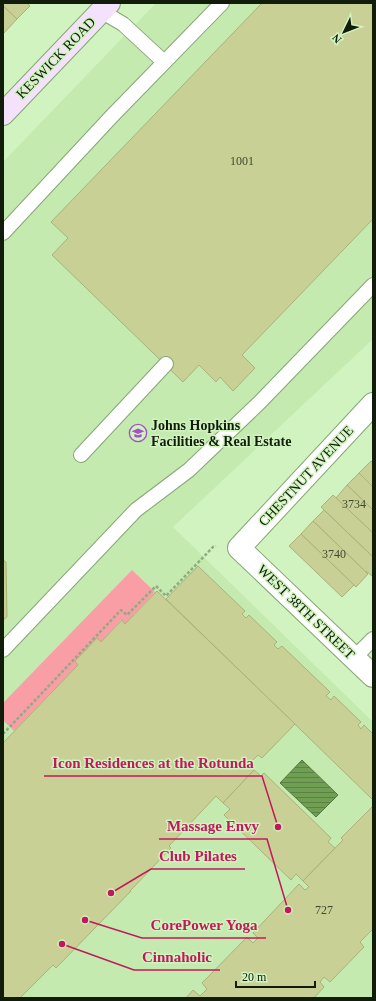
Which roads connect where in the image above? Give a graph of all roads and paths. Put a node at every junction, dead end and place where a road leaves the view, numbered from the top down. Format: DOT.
graph roads {
  1 [pos="222,3"];
  2 [pos="100,6"];
  3 [pos="164,62"];
  4 [pos="3,114"];
  5 [pos="3,233"];
  6 [pos="373,286"];
  7 [pos="166,364"];
  8 [pos="373,404"];
  9 [pos="81,455"];
  10 [pos="213,547"];
  11 [pos="239,548"];
  12 [pos="373,639"];
  13 [pos="3,650"];
  14 [pos="354,658"];
  15 [pos="373,676"];
  16 [pos="3,734"];
  1 -- 3 [label="lane"];
  2 -- 3 [label="lane"];
  2 -- 4 [label="street, KESWICK ROAD"];
  3 -- 5 [label="lane"];
  6 -- 13 [label="lane"];
  7 -- 9 [label="lane"];
  8 -- 11 [label="street, CHESTNUT AVENUE"];
  10 -- 16 [label="path"];
  11 -- 14 [label="street, WEST 38TH STREET"];
  12 -- 14 [label="lane"];
  14 -- 15 [label="street, WEST 38TH STREET"];
}
